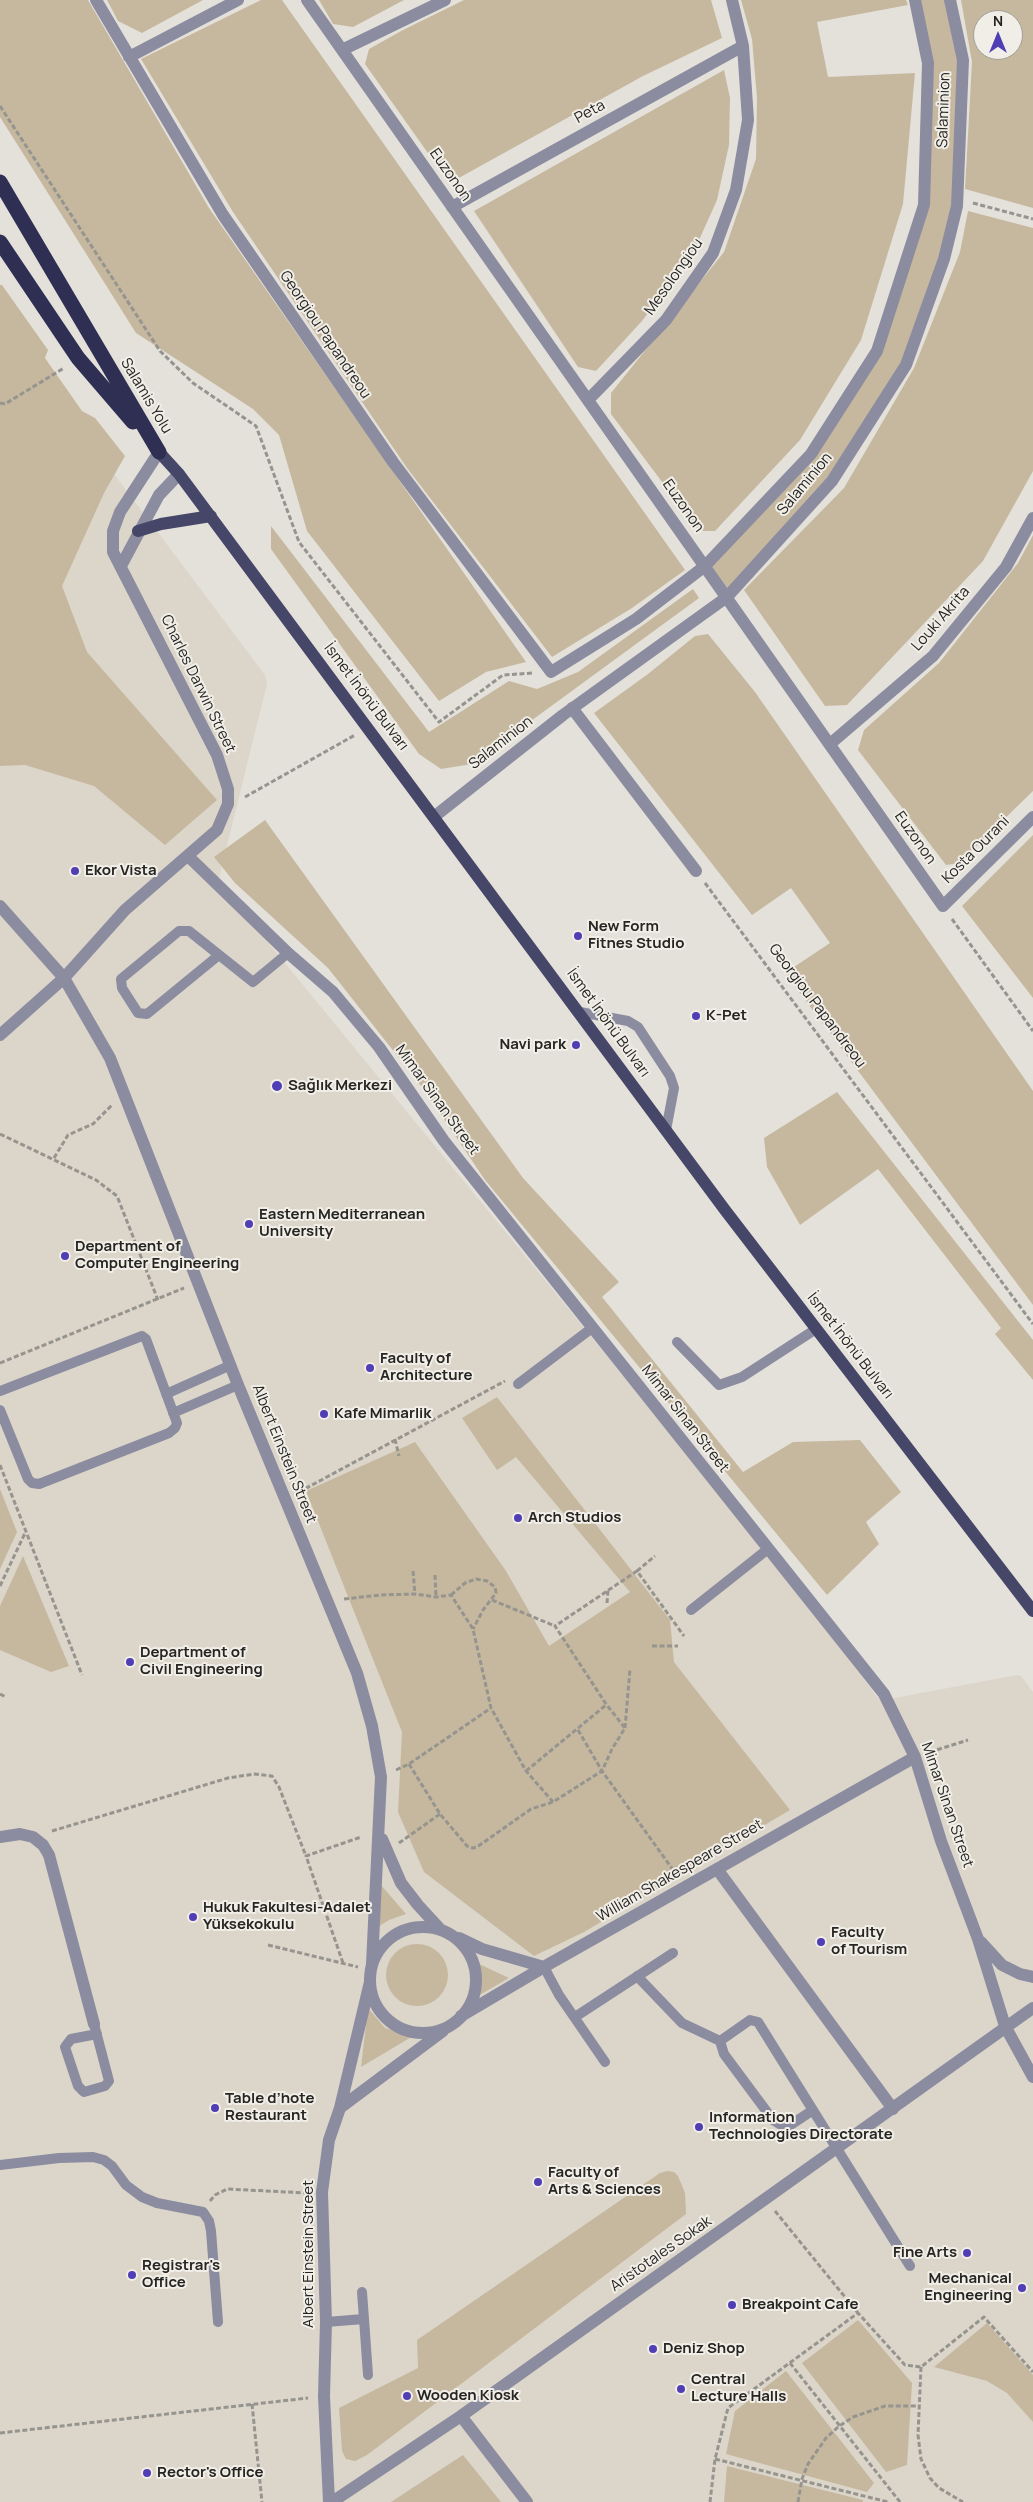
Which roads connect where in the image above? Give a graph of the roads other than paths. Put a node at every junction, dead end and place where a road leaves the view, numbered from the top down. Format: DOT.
graph roads {
  1 [pos="96,0"];
  2 [pos="238,0"];
  3 [pos="307,0"];
  4 [pos="445,0"];
  5 [pos="732,0"];
  6 [pos="914,0"];
  7 [pos="950,0"];
  8 [pos="743,46"];
  9 [pos="342,50"];
  10 [pos="129,57"];
  11 [pos="0,182"];
  12 [pos="452,207"];
  13 [pos="0,242"];
  14 [pos="588,400"];
  15 [pos="159,452"];
  16 [pos="179,474"];
  17 [pos="211,516"];
  18 [pos="1033,518"];
  19 [pos="138,531"];
  20 [pos="121,566"];
  21 [pos="705,566"];
  22 [pos="727,597"];
  23 [pos="551,672"];
  24 [pos="568,712"];
  25 [pos="830,744"];
  26 [pos="434,816"];
  27 [pos="1033,817"];
  28 [pos="189,857"];
  29 [pos="696,871"];
  30 [pos="0,906"];
  31 [pos="943,906"];
  32 [pos="288,953"];
  33 [pos="219,955"];
  34 [pos="64,978"];
  35 [pos="580,1012"];
  36 [pos="0,1035"];
  37 [pos="666,1130"];
  38 [pos="592,1328"];
  39 [pos="816,1329"];
  40 [pos="677,1342"];
  41 [pos="231,1365"];
  42 [pos="518,1384"];
  43 [pos="238,1385"];
  44 [pos="0,1391"];
  45 [pos="166,1394"];
  46 [pos="0,1410"];
  47 [pos="173,1413"];
  48 [pos="768,1550"];
  49 [pos="691,1610"];
  50 [pos="1033,1611"];
  51 [pos="915,1757"];
  52 [pos="379,1832"];
  53 [pos="0,1837"];
  54 [pos="717,1869"];
  55 [pos="441,1930"];
  56 [pos="453,1936"];
  57 [pos="978,1939"];
  58 [pos="673,1953"];
  59 [pos="544,1968"];
  60 [pos="371,1972"];
  61 [pos="638,1976"];
  62 [pos="1033,1977"];
  63 [pos="1033,2008"];
  64 [pos="461,2016"];
  65 [pos="575,2017"];
  66 [pos="451,2025"];
  67 [pos="1005,2026"];
  68 [pos="96,2029"];
  69 [pos="720,2041"];
  70 [pos="605,2062"];
  71 [pos="1033,2077"];
  72 [pos="340,2108"];
  73 [pos="893,2109"];
  74 [pos="812,2110"];
  75 [pos="838,2148"];
  76 [pos="0,2165"];
  77 [pos="910,2266"];
  78 [pos="362,2292"];
  79 [pos="364,2319"];
  80 [pos="218,2322"];
  81 [pos="326,2322"];
  82 [pos="368,2374"];
  83 [pos="461,2416"];
  84 [pos="330,2502"];
  85 [pos="527,2502"];
  1 -- 10 [label="street, Georgiou Papandreou"];
  2 -- 10 [label="street"];
  3 -- 9 [label="street, Euzonon"];
  4 -- 9 [label="street"];
  5 -- 8 [label="street, Mesolongiou"];
  6 -- 21 [label="street, Salaminion"];
  7 -- 22 [label="street, Salaminion"];
  8 -- 12 [label="street, Peta"];
  8 -- 14 [label="street, Mesolongiou"];
  9 -- 12 [label="street, Euzonon"];
  10 -- 23 [label="street, Georgiou Papandreou"];
  11 -- 15 [label="highway, Salamis Yolu"];
  12 -- 14 [label="street, Euzonon"];
  13 -- 15 [label="highway, Salamis Yolu"];
  14 -- 21 [label="street, Euzonon"];
  15 -- 16 [label="main road, İsmet İnönü Bulvarı"];
  15 -- 20 [label="street, Charles Darwin Street"];
  16 -- 17 [label="main road, İsmet İnönü Bulvarı"];
  16 -- 19 [label="street"];
  17 -- 19 [label="main road"];
  17 -- 26 [label="main road, İsmet İnönü Bulvarı"];
  18 -- 25 [label="street, Louki Akrita"];
  19 -- 20 [label="street"];
  20 -- 28 [label="street, Charles Darwin Street"];
  21 -- 22 [label="street, Euzonon"];
  21 -- 23 [label="street, Salaminion"];
  22 -- 24 [label="street, Salaminion"];
  22 -- 25 [label="street, Euzonon"];
  24 -- 26 [label="street, Salaminion"];
  24 -- 29 [label="street"];
  25 -- 31 [label="street, Euzonon"];
  26 -- 35 [label="main road, İsmet İnönü Bulvarı"];
  27 -- 31 [label="street, Kosta Ourani"];
  28 -- 32 [label="street, Mimar Sinan Street"];
  28 -- 34 [label="street, Charles Darwin Street"];
  30 -- 34 [label="street, Albert Einstein Street"];
  32 -- 33 [label="lane"];
  32 -- 38 [label="street, Mimar Sinan Street"];
  33 -- 33 [label="lane"];
  34 -- 36 [label="street, Charles Darwin Street"];
  34 -- 41 [label="street, Albert Einstein Street"];
  35 -- 37 [label="main road, İsmet İnönü Bulvarı"];
  35 -- 37 [label="lane"];
  37 -- 39 [label="main road, İsmet İnönü Bulvarı"];
  38 -- 42 [label="lane"];
  38 -- 48 [label="street, Mimar Sinan Street"];
  39 -- 40 [label="lane"];
  39 -- 50 [label="main road, İsmet İnönü Bulvarı"];
  41 -- 43 [label="street, Albert Einstein Street"];
  41 -- 45 [label="lane"];
  43 -- 47 [label="lane"];
  43 -- 52 [label="street, Albert Einstein Street"];
  44 -- 45 [label="lane"];
  45 -- 47 [label="lane"];
  46 -- 47 [label="lane"];
  48 -- 49 [label="lane"];
  48 -- 51 [label="street, Mimar Sinan Street"];
  51 -- 54 [label="street, William Shakespeare Street"];
  51 -- 57 [label="street, Mimar Sinan Street"];
  52 -- 55 [label="street"];
  52 -- 60 [label="street, Albert Einstein Street"];
  53 -- 68 [label="street"];
  54 -- 59 [label="street, William Shakespeare Street"];
  54 -- 73 [label="street"];
  55 -- 56 [label="street"];
  55 -- 60 [label="street"];
  56 -- 59 [label="street"];
  56 -- 64 [label="street"];
  57 -- 62 [label="street"];
  57 -- 67 [label="street, Mimar Sinan Street"];
  58 -- 61 [label="lane"];
  59 -- 64 [label="street, William Shakespeare Street"];
  59 -- 65 [label="lane"];
  60 -- 66 [label="street"];
  60 -- 72 [label="street, Albert Einstein Street"];
  61 -- 65 [label="lane"];
  61 -- 69 [label="lane"];
  63 -- 67 [label="street, Aristotales Sokak"];
  64 -- 66 [label="street"];
  65 -- 70 [label="lane"];
  66 -- 72 [label="street"];
  67 -- 71 [label="street, Mimar Sinan Street"];
  67 -- 73 [label="street, Aristotales Sokak"];
  68 -- 68 [label="lane"];
  69 -- 74 [label="lane"];
  69 -- 74 [label="lane"];
  72 -- 81 [label="street, Albert Einstein Street"];
  73 -- 75 [label="street, Aristotales Sokak"];
  74 -- 75 [label="lane"];
  75 -- 77 [label="lane"];
  75 -- 83 [label="street, Aristotales Sokak"];
  76 -- 80 [label="lane"];
  78 -- 79 [label="lane"];
  79 -- 81 [label="lane"];
  79 -- 82 [label="lane"];
  81 -- 84 [label="street, Albert Einstein Street"];
  83 -- 84 [label="street, Aristotales Sokak"];
  83 -- 85 [label="street"];
}
